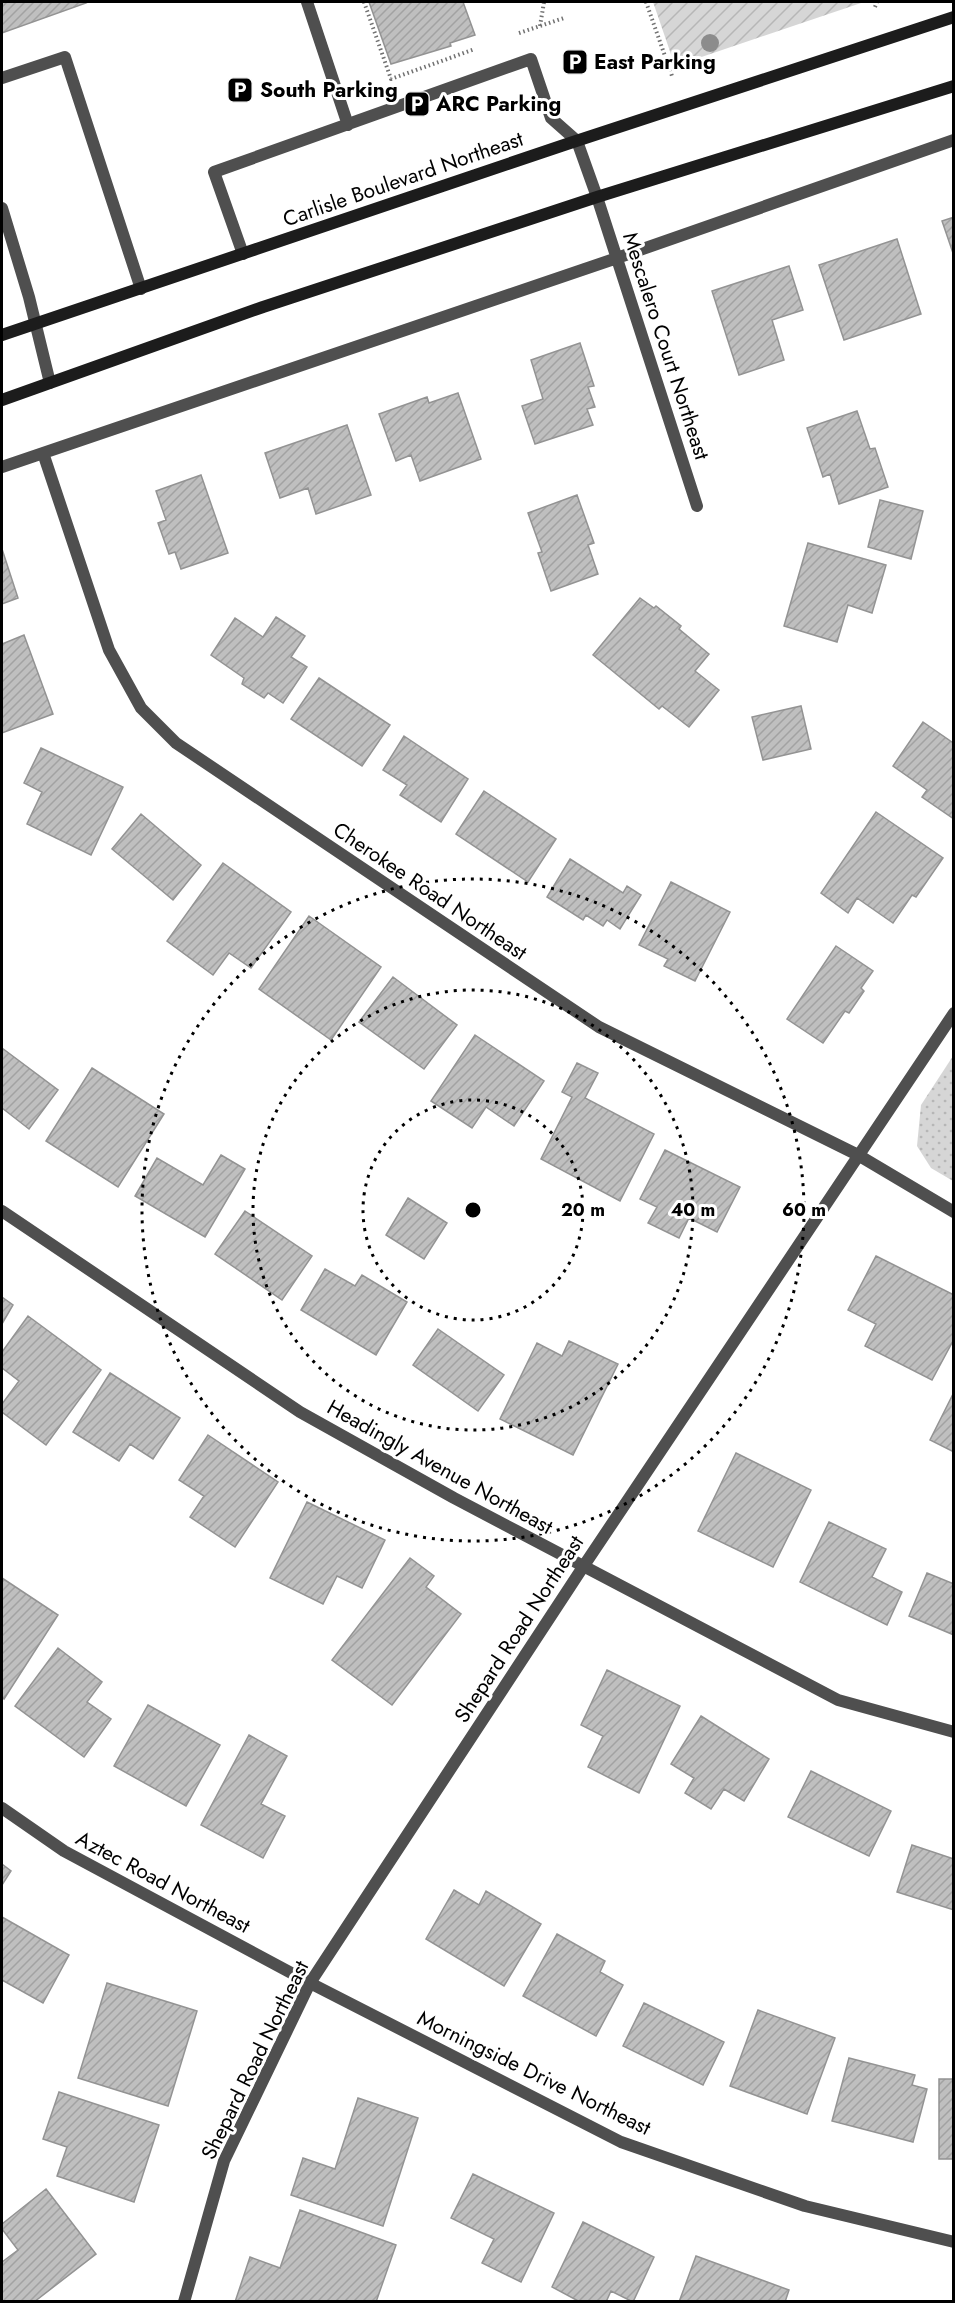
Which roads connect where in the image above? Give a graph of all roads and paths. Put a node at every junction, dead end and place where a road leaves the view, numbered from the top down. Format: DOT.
graph roads {
  1 [pos="307,2"];
  2 [pos="364,2"];
  3 [pos="544,2"];
  4 [pos="646,2"];
  5 [pos="877,2"];
  6 [pos="875,7"];
  7 [pos="954,17"];
  8 [pos="564,18"];
  9 [pos="540,26"];
  10 [pos="508,37"];
  11 [pos="476,49"];
  12 [pos="672,76"];
  13 [pos="2,78"];
  14 [pos="954,86"];
  15 [pos="348,125"];
  16 [pos="954,140"];
  17 [pos="577,141"];
  18 [pos="597,197"];
  19 [pos="2,208"];
  20 [pos="243,254"];
  21 [pos="617,258"];
  22 [pos="141,289"];
  23 [pos="34,324"];
  24 [pos="2,335"];
  25 [pos="50,383"];
  26 [pos="2,400"];
  27 [pos="43,453"];
  28 [pos="2,466"];
  29 [pos="697,506"];
  30 [pos="954,1013"];
  31 [pos="858,1155"];
  32 [pos="2,1211"];
  33 [pos="954,1212"];
  34 [pos="583,1567"];
  35 [pos="954,1732"];
  36 [pos="2,1808"];
  37 [pos="310,1983"];
  38 [pos="954,2242"];
  39 [pos="185,2296"];
  40 [pos="173,2301"];
  1 -- 15 [label="street"];
  2 -- 11 [label="path"];
  3 -- 9 [label="path"];
  4 -- 12 [label="path"];
  5 -- 6 [label="path"];
  7 -- 17 [label="main road, Carlisle Boulevard Northeast"];
  8 -- 9 [label="path"];
  9 -- 10 [label="path"];
  13 -- 22 [label="street"];
  14 -- 18 [label="main road"];
  15 -- 17 [label="street"];
  15 -- 20 [label="street"];
  16 -- 21 [label="street"];
  17 -- 18 [label="street, Mescalero Court Northeast"];
  17 -- 20 [label="main road, Carlisle Boulevard Northeast"];
  18 -- 21 [label="street, Mescalero Court Northeast"];
  18 -- 25 [label="main road"];
  19 -- 23 [label="street"];
  20 -- 22 [label="main road, Carlisle Boulevard Northeast"];
  21 -- 27 [label="street"];
  21 -- 29 [label="street, Mescalero Court Northeast"];
  22 -- 23 [label="main road, Carlisle Boulevard Northeast"];
  23 -- 24 [label="main road, Carlisle Boulevard Northeast"];
  23 -- 25 [label="street"];
  25 -- 26 [label="main road"];
  27 -- 28 [label="street"];
  27 -- 31 [label="street, Cherokee Road Northeast"];
  30 -- 31 [label="street, Shepard Road Northeast"];
  31 -- 33 [label="street, Cherokee Road Northeast"];
  31 -- 34 [label="street, Shepard Road Northeast"];
  32 -- 34 [label="street, Headingly Avenue Northeast"];
  34 -- 35 [label="street, Headingly Avenue Northeast"];
  34 -- 37 [label="street, Shepard Road Northeast"];
  36 -- 37 [label="street, Aztec Road Northeast"];
  37 -- 38 [label="street, Morningside Drive Northeast"];
  37 -- 39 [label="street, Shepard Road Northeast"];
  39 -- 40 [label="street"];
}
